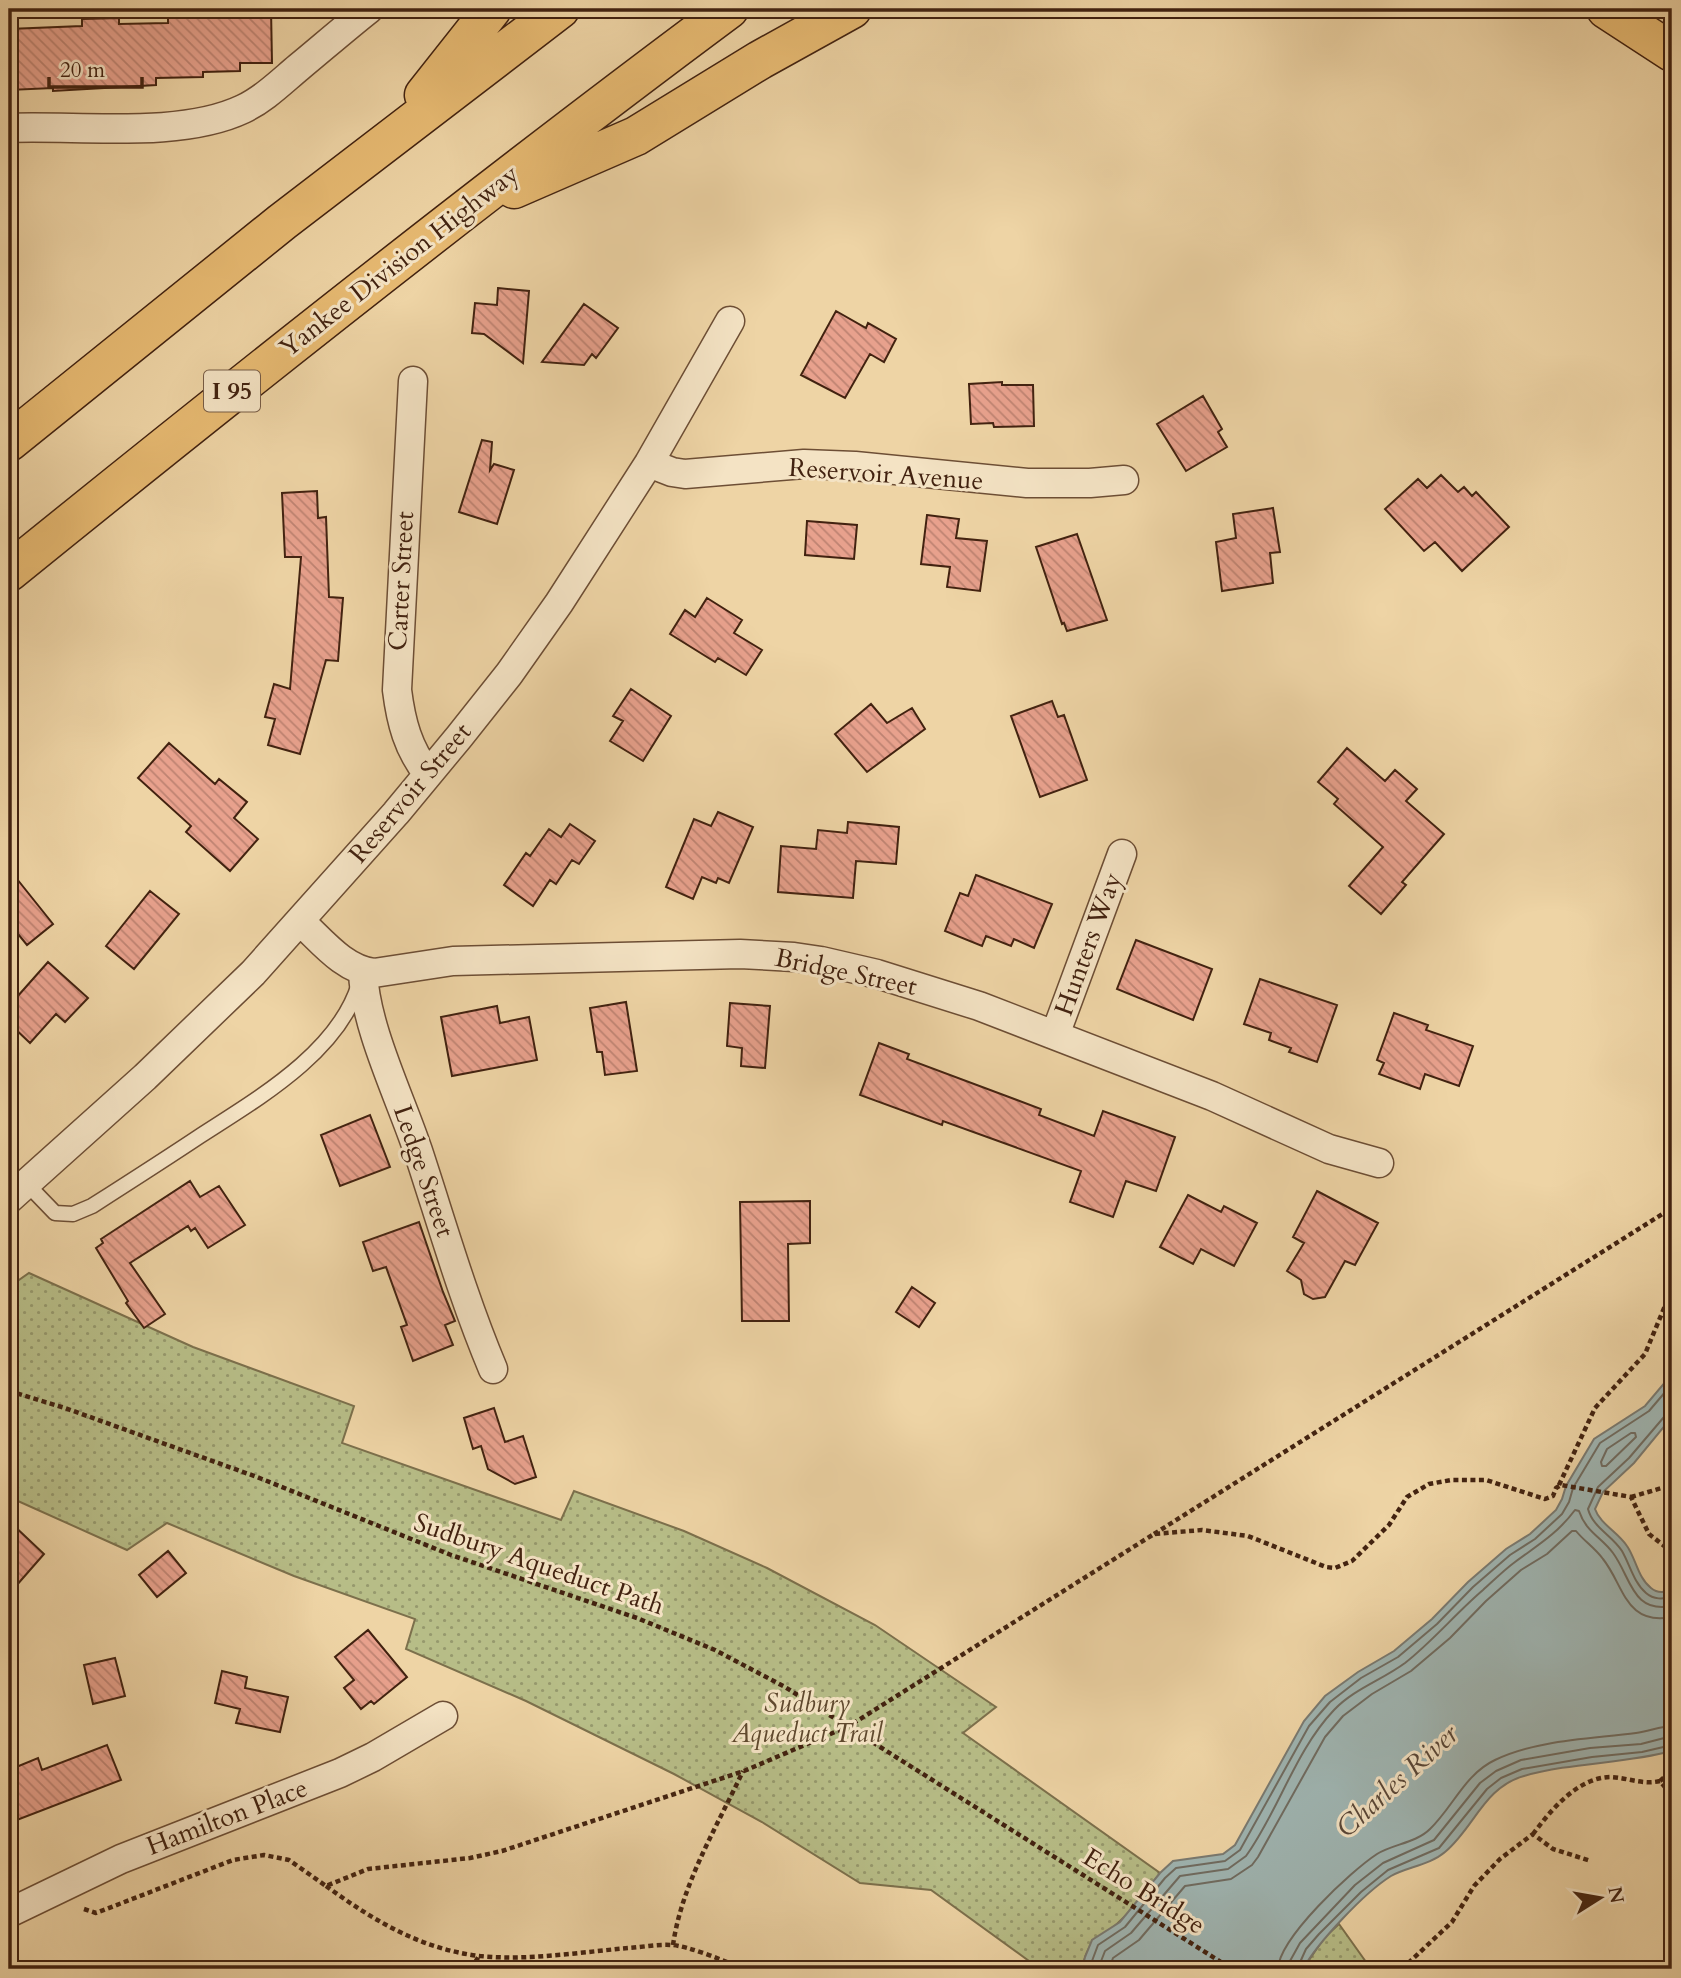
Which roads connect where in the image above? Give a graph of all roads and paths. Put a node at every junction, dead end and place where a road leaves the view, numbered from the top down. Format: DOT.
graph roads {
  1 [pos="369,9"];
  2 [pos="492,9"];
  3 [pos="559,9"];
  4 [pos="729,9"];
  5 [pos="852,9"];
  6 [pos="1606,9"];
  7 [pos="1672,52"];
  8 [pos="9,128"];
  9 [pos="390,139"];
  10 [pos="458,214"];
  11 [pos="730,321"];
  12 [pos="413,380"];
  13 [pos="9,442"];
  14 [pos="649,463"];
  15 [pos="1124,480"];
  16 [pos="9,572"];
  17 [pos="428,774"];
  18 [pos="1122,854"];
  19 [pos="300,921"];
  20 [pos="363,972"];
  21 [pos="1055,1035"];
  22 [pos="1379,1163"];
  23 [pos="18,1192"];
  24 [pos="1672,1208"];
  25 [pos="1672,1289"];
  26 [pos="493,1369"];
  27 [pos="9,1391"];
  28 [pos="1672,1485"];
  29 [pos="1562,1486"];
  30 [pos="1632,1497"];
  31 [pos="1154,1534"];
  32 [pos="1672,1552"];
  33 [pos="443,1716"];
  34 [pos="849,1726"];
  35 [pos="1672,1770"];
  36 [pos="744,1771"];
  37 [pos="1660,1781"];
  38 [pos="1672,1796"];
  39 [pos="1533,1834"];
  40 [pos="1026,1838"];
  41 [pos="1591,1861"];
  42 [pos="326,1886"];
  43 [pos="45,1895"];
  44 [pos="9,1913"];
  45 [pos="673,1945"];
  46 [pos="479,1956"];
  47 [pos="471,1969"];
  48 [pos="742,1969"];
  49 [pos="1232,1969"];
  50 [pos="1402,1969"];
  1 -- 8 [label="street"];
  2 -- 9 [label="highway"];
  3 -- 9 [label="highway"];
  4 -- 10 [label="highway, Yankee Division Highway / I 95"];
  5 -- 10 [label="highway"];
  6 -- 7 [label="highway"];
  9 -- 13 [label="highway"];
  10 -- 16 [label="highway, Yankee Division Highway / I 95"];
  11 -- 14 [label="street, Reservoir Street"];
  12 -- 17 [label="street, Carter Street"];
  14 -- 15 [label="street, Reservoir Avenue"];
  14 -- 17 [label="street, Reservoir Street"];
  17 -- 19 [label="street, Reservoir Street"];
  18 -- 21 [label="street, Hunters Way"];
  19 -- 20 [label="street"];
  19 -- 23 [label="street, Reservoir Street"];
  20 -- 21 [label="street, Bridge Street"];
  20 -- 23 [label="lane"];
  20 -- 26 [label="street, Ledge Street"];
  21 -- 22 [label="street, Bridge Street"];
  24 -- 31 [label="path"];
  25 -- 29 [label="path"];
  27 -- 34 [label="path, Sudbury Aqueduct Path"];
  28 -- 30 [label="path"];
  29 -- 30 [label="path"];
  29 -- 31 [label="path"];
  30 -- 32 [label="path"];
  31 -- 34 [label="path"];
  33 -- 43 [label="street, Hamilton Place"];
  34 -- 36 [label="path"];
  34 -- 40 [label="path, Sudbury Aqueduct Path"];
  35 -- 37 [label="path"];
  36 -- 42 [label="path"];
  36 -- 45 [label="path"];
  37 -- 38 [label="path"];
  37 -- 39 [label="path"];
  39 -- 41 [label="path"];
  39 -- 50 [label="path"];
  40 -- 49 [label="path, Echo Bridge"];
  42 -- 43 [label="path"];
  42 -- 46 [label="path"];
  43 -- 44 [label="street, Hamilton Place"];
  45 -- 46 [label="path"];
  45 -- 48 [label="path"];
  46 -- 47 [label="path"];
}
